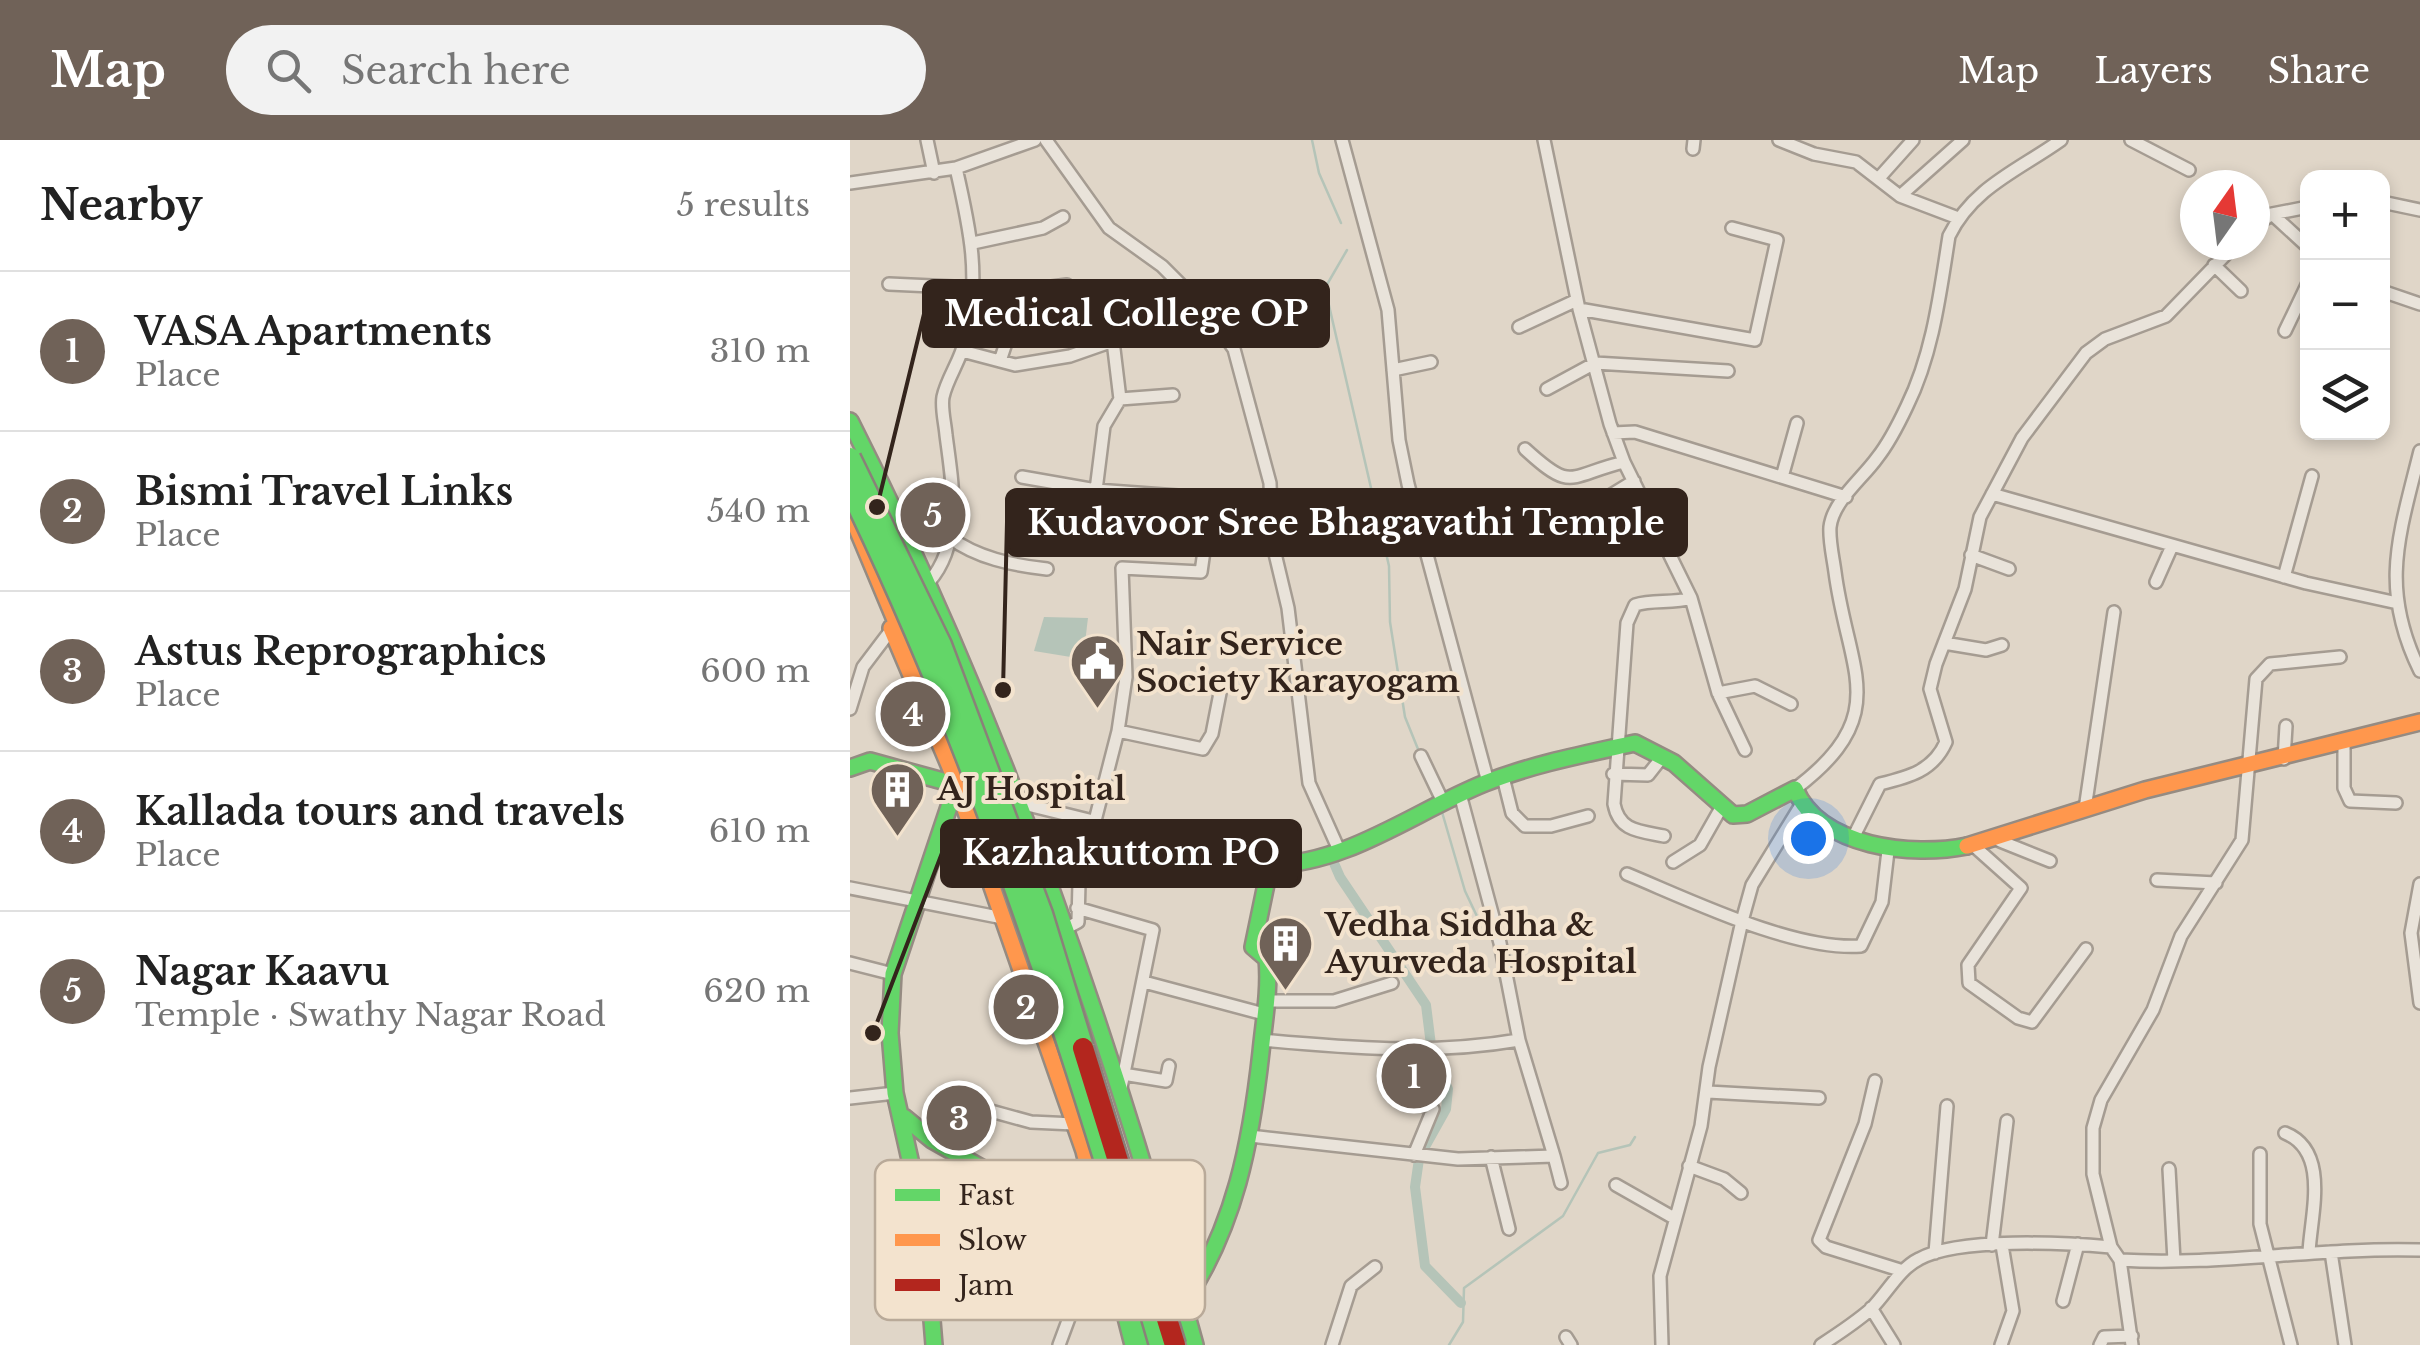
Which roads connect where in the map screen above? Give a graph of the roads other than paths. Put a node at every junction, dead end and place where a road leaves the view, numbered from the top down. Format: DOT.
graph roads {
  1 [pos="927,140"];
  2 [pos="1035,140"];
  3 [pos="1046,140"];
  4 [pos="1342,140"];
  5 [pos="1544,140"];
  6 [pos="1779,140"];
  7 [pos="1913,140"];
  8 [pos="1963,140"];
  9 [pos="2061,140"];
  10 [pos="2131,140"];
  11 [pos="956,168"];
  12 [pos="2189,170"];
  13 [pos="934,173"];
  14 [pos="1878,178"];
  15 [pos="850,182"];
  16 [pos="1900,196"];
  17 [pos="2390,204"];
  18 [pos="2300,209"];
  19 [pos="2420,210"];
  20 [pos="2272,214"];
  21 [pos="1063,217"];
  22 [pos="1958,218"];
  23 [pos="1732,228"];
  24 [pos="2300,239"];
  25 [pos="972,243"];
  26 [pos="2219,260"];
  27 [pos="2214,265"];
  28 [pos="889,284"];
  29 [pos="1067,285"];
  30 [pos="2241,291"];
  31 [pos="976,292"];
  32 [pos="1018,293"];
  33 [pos="2390,294"];
  34 [pos="2300,299"];
  35 [pos="1578,304"];
  36 [pos="2420,304"];
  37 [pos="1519,327"];
  38 [pos="2285,331"];
  39 [pos="1133,334"];
  40 [pos="1113,341"];
  41 [pos="962,351"];
  42 [pos="1000,361"];
  43 [pos="1431,362"];
  44 [pos="1595,364"];
  45 [pos="1393,370"];
  46 [pos="1728,371"];
  47 [pos="1547,388"];
  48 [pos="1173,396"];
  49 [pos="1120,400"];
  50 [pos="850,421"];
  51 [pos="1796,424"];
  52 [pos="1613,433"];
  53 [pos="1525,449"];
  54 [pos="2420,450"];
  55 [pos="850,458"];
  56 [pos="1624,462"];
  57 [pos="2312,476"];
  58 [pos="1022,477"];
  59 [pos="1782,477"];
  60 [pos="1634,481"];
  61 [pos="850,488"];
  62 [pos="1096,490"];
  63 [pos="1992,494"];
  64 [pos="1846,497"];
  65 [pos="896,516"];
  66 [pos="1567,522"];
  67 [pos="853,525"];
  68 [pos="949,537"];
  69 [pos="2172,546"];
  70 [pos="1971,555"];
  71 [pos="1047,569"];
  72 [pos="2009,569"];
  73 [pos="2284,577"];
  74 [pos="929,582"];
  75 [pos="2156,582"];
  76 [pos="1692,598"];
  77 [pos="2394,602"];
  78 [pos="2114,612"];
  79 [pos="892,630"];
  80 [pos="1944,644"];
  81 [pos="2002,645"];
  82 [pos="2340,658"];
  83 [pos="2420,671"];
  84 [pos="1221,688"];
  85 [pos="1718,692"];
  86 [pos="1791,704"];
  87 [pos="850,709"];
  88 [pos="2420,722"];
  89 [pos="2286,726"];
  90 [pos="1118,730"];
  91 [pos="2344,746"];
  92 [pos="1616,747"];
  93 [pos="1745,750"];
  94 [pos="1421,756"];
  95 [pos="1663,756"];
  96 [pos="2284,759"];
  97 [pos="2250,766"];
  98 [pos="850,768"];
  99 [pos="1613,774"];
  100 [pos="1496,780"];
  101 [pos="962,787"];
  102 [pos="1798,797"];
  103 [pos="1452,798"];
  104 [pos="1013,802"];
  105 [pos="2396,803"];
  106 [pos="1721,808"];
  107 [pos="2086,809"];
  108 [pos="1588,816"];
  109 [pos="1092,821"];
  110 [pos="1664,836"];
  111 [pos="1853,838"];
  112 [pos="2000,841"];
  113 [pos="1974,846"];
  114 [pos="1339,850"];
  115 [pos="1888,850"];
  116 [pos="1673,862"];
  117 [pos="2050,862"];
  118 [pos="1627,874"];
  119 [pos="2157,880"];
  120 [pos="2216,884"];
  121 [pos="2420,884"];
  122 [pos="850,888"];
  123 [pos="919,900"];
  124 [pos="1077,908"];
  125 [pos="1002,918"];
  126 [pos="1742,921"];
  127 [pos="1065,928"];
  128 [pos="2086,949"];
  129 [pos="850,962"];
  130 [pos="892,974"];
  131 [pos="1144,982"];
  132 [pos="2417,982"];
  133 [pos="1392,983"];
  134 [pos="2420,1003"];
  135 [pos="1265,1008"];
  136 [pos="1260,1040"];
  137 [pos="1519,1040"];
  138 [pos="1169,1066"];
  139 [pos="1123,1074"];
  140 [pos="1875,1081"];
  141 [pos="1708,1092"];
  142 [pos="895,1093"];
  143 [pos="1120,1097"];
  144 [pos="850,1098"];
  145 [pos="1820,1098"];
  146 [pos="1422,1105"];
  147 [pos="1947,1106"];
  148 [pos="980,1108"];
  149 [pos="904,1116"];
  150 [pos="2007,1121"];
  151 [pos="1074,1124"];
  152 [pos="2285,1134"];
  153 [pos="1250,1136"];
  154 [pos="932,1140"];
  155 [pos="1414,1154"];
  156 [pos="2260,1154"];
  157 [pos="1554,1156"];
  158 [pos="1491,1157"];
  159 [pos="911,1160"];
  160 [pos="917,1160"];
  161 [pos="967,1160"];
  162 [pos="1084,1160"];
  163 [pos="1097,1160"];
  164 [pos="1107,1160"];
  165 [pos="1121,1160"];
  166 [pos="1133,1160"];
  167 [pos="1138,1160"];
  168 [pos="1689,1166"];
  169 [pos="2170,1169"];
  170 [pos="1561,1183"];
  171 [pos="1616,1185"];
  172 [pos="1741,1193"];
  173 [pos="1674,1218"];
  174 [pos="1509,1229"];
  175 [pos="2078,1244"];
  176 [pos="1997,1245"];
  177 [pos="2111,1246"];
  178 [pos="2420,1250"];
  179 [pos="2309,1252"];
  180 [pos="2331,1252"];
  181 [pos="1935,1253"];
  182 [pos="2267,1254"];
  183 [pos="2120,1260"];
  184 [pos="2174,1262"];
  185 [pos="1375,1267"];
  186 [pos="1205,1271"];
  187 [pos="1903,1271"];
  188 [pos="2062,1301"];
  189 [pos="1872,1308"];
  190 [pos="932,1320"];
  191 [pos="1069,1320"];
  192 [pos="1131,1320"];
  193 [pos="1133,1320"];
  194 [pos="1153,1320"];
  195 [pos="1168,1320"];
  196 [pos="1180,1320"];
  197 [pos="1184,1320"];
  198 [pos="2132,1340"];
  199 [pos="934,1345"];
  200 [pos="1060,1345"];
  201 [pos="1133,1345"];
  202 [pos="1145,1345"];
  203 [pos="1160,1345"];
  204 [pos="1175,1345"];
  205 [pos="1184,1345"];
  206 [pos="1194,1345"];
  207 [pos="1332,1345"];
  208 [pos="1662,1345"];
  209 [pos="1821,1345"];
  210 [pos="1894,1345"];
  211 [pos="2001,1345"];
  212 [pos="2100,1345"];
  213 [pos="2291,1345"];
  214 [pos="2345,1345"];
  1 -- 13 [label="street"];
  2 -- 11 [label="street"];
  3 -- 114 [label="street"];
  4 -- 45 [label="street"];
  5 -- 35 [label="street"];
  6 -- 14 [label="street"];
  7 -- 14 [label="street"];
  8 -- 16 [label="street"];
  9 -- 22 [label="street"];
  10 -- 12 [label="street"];
  11 -- 13 [label="street"];
  11 -- 25 [label="street"];
  13 -- 15 [label="street"];
  14 -- 16 [label="street"];
  16 -- 22 [label="street"];
  17 -- 19 [label="street"];
  18 -- 20 [label="street"];
  20 -- 24 [label="street"];
  21 -- 25 [label="street"];
  22 -- 64 [label="street"];
  23 -- 35 [label="street"];
  25 -- 31 [label="street"];
  26 -- 27 [label="street"];
  27 -- 30 [label="street"];
  27 -- 63 [label="street"];
  28 -- 31 [label="street"];
  29 -- 32 [label="street"];
  31 -- 32 [label="street"];
  31 -- 41 [label="street"];
  32 -- 42 [label="street"];
  33 -- 36 [label="street"];
  34 -- 38 [label="street"];
  35 -- 37 [label="street"];
  35 -- 44 [label="street"];
  39 -- 40 [label="street"];
  40 -- 42 [label="street"];
  40 -- 49 [label="street"];
  41 -- 42 [label="street"];
  41 -- 68 [label="street"];
  43 -- 45 [label="street"];
  44 -- 46 [label="street"];
  44 -- 47 [label="street"];
  44 -- 52 [label="street"];
  45 -- 100 [label="street"];
  48 -- 49 [label="street"];
  49 -- 62 [label="street"];
  50 -- 65 [label="main road"];
  51 -- 59 [label="street"];
  52 -- 56 [label="street"];
  52 -- 59 [label="street"];
  53 -- 56 [label="street"];
  54 -- 77 [label="street"];
  55 -- 165 [label="main road, bridge"];
  56 -- 60 [label="street"];
  57 -- 73 [label="street"];
  58 -- 62 [label="street"];
  59 -- 64 [label="street"];
  60 -- 66 [label="street"];
  60 -- 76 [label="street"];
  61 -- 164 [label="main road, bridge"];
  62 -- 90 [label="street"];
  63 -- 69 [label="street"];
  63 -- 70 [label="street"];
  64 -- 102 [label="street"];
  65 -- 67 [label="main road"];
  65 -- 74 [label="main road"];
  65 -- 104 [label="main road"];
  67 -- 79 [label="main road"];
  67 -- 101 [label="main road"];
  68 -- 71 [label="street"];
  68 -- 74 [label="street"];
  69 -- 73 [label="street"];
  69 -- 75 [label="street"];
  70 -- 72 [label="street"];
  70 -- 80 [label="street"];
  73 -- 77 [label="street"];
  74 -- 104 [label="main road"];
  76 -- 85 [label="street"];
  76 -- 92 [label="street"];
  77 -- 83 [label="street"];
  78 -- 107 [label="street"];
  79 -- 87 [label="street"];
  79 -- 101 [label="main road"];
  80 -- 81 [label="street"];
  80 -- 111 [label="street"];
  82 -- 97 [label="street"];
  84 -- 90 [label="street"];
  85 -- 86 [label="street"];
  85 -- 93 [label="street"];
  88 -- 91 [label="main road"];
  89 -- 96 [label="street"];
  90 -- 109 [label="street"];
  91 -- 96 [label="main road"];
  91 -- 105 [label="street"];
  92 -- 95 [label="main road"];
  92 -- 99 [label="street"];
  92 -- 100 [label="main road"];
  94 -- 103 [label="street"];
  95 -- 99 [label="street"];
  95 -- 106 [label="main road"];
  96 -- 97 [label="main road"];
  97 -- 107 [label="main road"];
  97 -- 120 [label="street"];
  98 -- 101 [label="main road"];
  99 -- 110 [label="street"];
  100 -- 103 [label="main road"];
  100 -- 108 [label="street"];
  101 -- 104 [label="main road"];
  101 -- 123 [label="main road"];
  101 -- 125 [label="main road"];
  101 -- 163 [label="main road"];
  102 -- 106 [label="main road"];
  102 -- 111 [label="main road"];
  102 -- 126 [label="street"];
  103 -- 114 [label="main road"];
  103 -- 137 [label="street"];
  104 -- 109 [label="street"];
  104 -- 127 [label="main road"];
  104 -- 166 [label="main road"];
  106 -- 116 [label="street"];
  107 -- 112 [label="main road"];
  109 -- 124 [label="street"];
  111 -- 115 [label="main road"];
  112 -- 113 [label="main road"];
  112 -- 117 [label="street"];
  113 -- 115 [label="main road"];
  113 -- 128 [label="street"];
  114 -- 135 [label="main road"];
  115 -- 126 [label="street"];
  118 -- 126 [label="street"];
  119 -- 120 [label="street"];
  120 -- 177 [label="street"];
  121 -- 132 [label="street"];
  122 -- 123 [label="street"];
  123 -- 125 [label="street"];
  123 -- 130 [label="main road"];
  124 -- 127 [label="street"];
  124 -- 131 [label="street"];
  125 -- 151 [label="main road"];
  126 -- 141 [label="street"];
  127 -- 143 [label="main road"];
  129 -- 130 [label="street"];
  130 -- 142 [label="main road"];
  131 -- 135 [label="street"];
  131 -- 139 [label="street"];
  132 -- 134 [label="street"];
  133 -- 135 [label="street"];
  135 -- 136 [label="main road"];
  136 -- 137 [label="street"];
  136 -- 153 [label="main road"];
  137 -- 157 [label="street"];
  138 -- 139 [label="street"];
  139 -- 143 [label="street"];
  140 -- 187 [label="street"];
  141 -- 145 [label="street"];
  141 -- 168 [label="street"];
  142 -- 144 [label="street"];
  142 -- 149 [label="main road"];
  143 -- 167 [label="main road"];
  146 -- 155 [label="street"];
  147 -- 181 [label="street"];
  148 -- 151 [label="street"];
  149 -- 154 [label="main road"];
  149 -- 159 [label="main road"];
  150 -- 176 [label="street"];
  151 -- 162 [label="main road"];
  152 -- 179 [label="street"];
  153 -- 155 [label="street"];
  153 -- 186 [label="main road"];
  154 -- 160 [label="main road"];
  154 -- 161 [label="main road"];
  155 -- 158 [label="street"];
  156 -- 182 [label="street"];
  157 -- 158 [label="street"];
  157 -- 170 [label="street"];
  158 -- 174 [label="street"];
  168 -- 172 [label="street"];
  168 -- 173 [label="street"];
  169 -- 184 [label="street"];
  171 -- 173 [label="street"];
  173 -- 208 [label="street"];
  175 -- 176 [label="street"];
  175 -- 177 [label="street"];
  175 -- 188 [label="street"];
  176 -- 181 [label="street"];
  176 -- 211 [label="street"];
  177 -- 183 [label="street"];
  178 -- 180 [label="street"];
  179 -- 180 [label="street"];
  179 -- 182 [label="street"];
  180 -- 214 [label="street"];
  181 -- 187 [label="street"];
  182 -- 184 [label="street"];
  182 -- 213 [label="street"];
  183 -- 184 [label="street"];
  183 -- 198 [label="street"];
  185 -- 207 [label="street"];
  187 -- 189 [label="street"];
  189 -- 209 [label="street"];
  189 -- 210 [label="street"];
  190 -- 199 [label="main road"];
  191 -- 200 [label="street"];
  192 -- 201 [label="main road"];
  193 -- 202 [label="main road"];
  194 -- 203 [label="main road, bridge"];
  195 -- 204 [label="main road, bridge"];
  196 -- 205 [label="main road"];
  197 -- 206 [label="main road"];
  198 -- 212 [label="street"];
}
